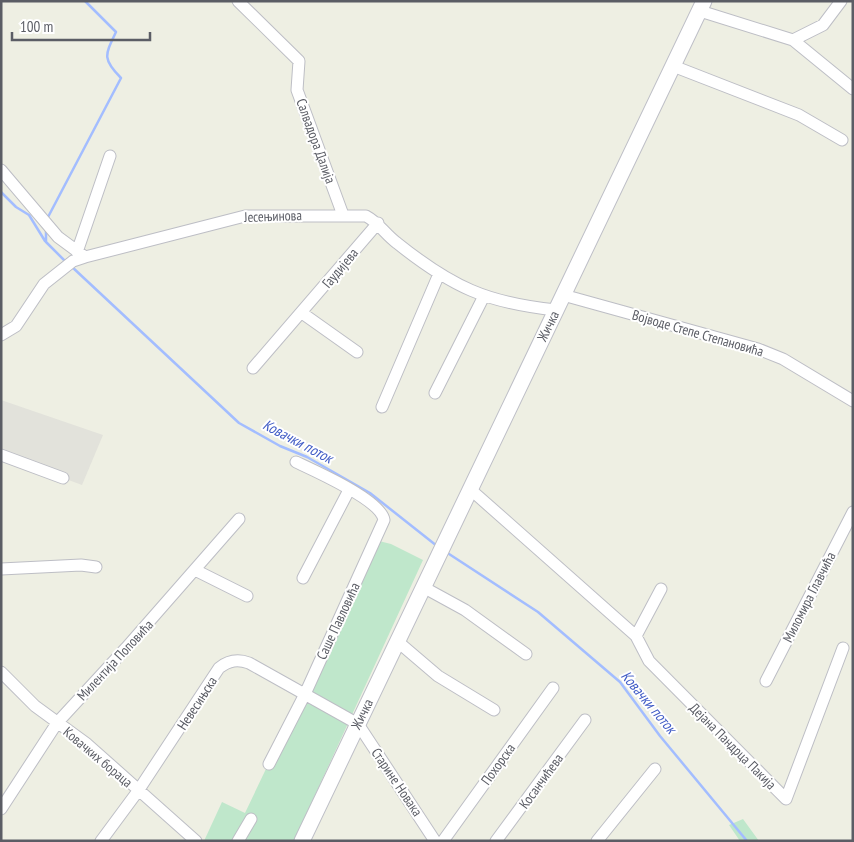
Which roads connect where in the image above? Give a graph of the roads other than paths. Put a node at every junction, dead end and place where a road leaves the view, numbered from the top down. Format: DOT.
graph roads {
  1 [pos="238,1"];
  2 [pos="841,1"];
  3 [pos="702,6"];
  4 [pos="792,40"];
  5 [pos="673,66"];
  6 [pos="853,89"];
  7 [pos="842,140"];
  8 [pos="110,156"];
  9 [pos="1,170"];
  10 [pos="343,215"];
  11 [pos="378,223"];
  12 [pos="78,257"];
  13 [pos="440,274"];
  14 [pos="563,295"];
  15 [pos="484,296"];
  16 [pos="556,310"];
  17 [pos="302,314"];
  18 [pos="1,336"];
  19 [pos="357,352"];
  20 [pos="253,368"];
  21 [pos="435,393"];
  22 [pos="853,401"];
  23 [pos="382,407"];
  24 [pos="1,455"];
  25 [pos="296,462"];
  26 [pos="63,478"];
  27 [pos="470,489"];
  28 [pos="350,490"];
  29 [pos="853,512"];
  30 [pos="240,519"];
  31 [pos="96,567"];
  32 [pos="1,569"];
  33 [pos="195,570"];
  34 [pos="303,578"];
  35 [pos="423,587"];
  36 [pos="661,589"];
  37 [pos="246,596"];
  38 [pos="636,636"];
  39 [pos="397,641"];
  40 [pos="843,648"];
  41 [pos="526,654"];
  42 [pos="1,672"];
  43 [pos="766,681"];
  44 [pos="553,688"];
  45 [pos="305,694"];
  46 [pos="494,710"];
  47 [pos="585,720"];
  48 [pos="57,723"];
  49 [pos="358,724"];
  50 [pos="269,764"];
  51 [pos="655,769"];
  52 [pos="138,791"];
  53 [pos="1,809"];
  54 [pos="251,819"];
  55 [pos="102,841"];
  56 [pos="196,841"];
  57 [pos="238,841"];
  58 [pos="302,841"];
  59 [pos="435,841"];
  60 [pos="444,841"];
  61 [pos="496,841"];
  62 [pos="597,841"];
  1 -- 10 [label="street, Салвадора Далија"];
  2 -- 4 [label="street"];
  3 -- 4 [label="street"];
  3 -- 5 [label="main road, Жичка"];
  4 -- 6 [label="street"];
  5 -- 7 [label="street"];
  5 -- 14 [label="main road, Жичка"];
  8 -- 12 [label="street"];
  9 -- 12 [label="street"];
  10 -- 11 [label="street, Јесењинова"];
  10 -- 12 [label="street, Јесењинова"];
  11 -- 13 [label="street"];
  11 -- 17 [label="street, Гаудијева"];
  12 -- 18 [label="street, Јесењинова"];
  13 -- 15 [label="street"];
  13 -- 23 [label="street"];
  14 -- 16 [label="main road, Жичка"];
  14 -- 22 [label="street, Војводе Степе Степановића"];
  15 -- 16 [label="street"];
  15 -- 21 [label="street"];
  16 -- 27 [label="main road, Жичка"];
  17 -- 19 [label="street"];
  17 -- 20 [label="street, Гаудијева"];
  24 -- 26 [label="street"];
  25 -- 28 [label="street, Саше Павловића"];
  27 -- 35 [label="main road, Жичка"];
  27 -- 38 [label="street, Дејана Пандрца Пакија"];
  28 -- 34 [label="street"];
  28 -- 45 [label="street, Саше Павловића"];
  29 -- 43 [label="street, Миломира Главчића"];
  30 -- 33 [label="street, Милентија Поповића"];
  31 -- 32 [label="street"];
  33 -- 37 [label="street"];
  33 -- 48 [label="street, Милентија Поповића"];
  35 -- 39 [label="main road, Жичка"];
  35 -- 41 [label="street"];
  36 -- 38 [label="street"];
  38 -- 40 [label="street, Дејана Пандрца Пакија"];
  39 -- 46 [label="street"];
  39 -- 49 [label="main road, Жичка"];
  42 -- 48 [label="street, Ковачких бораца"];
  44 -- 60 [label="street, Похорска"];
  45 -- 49 [label="street, Невесињска"];
  45 -- 50 [label="street, Саше Павловића"];
  45 -- 52 [label="street, Невесињска"];
  47 -- 61 [label="street, Косанчићева"];
  48 -- 52 [label="street, Ковачких бораца"];
  48 -- 53 [label="street, Милентија Поповића"];
  49 -- 58 [label="main road, Жичка"];
  49 -- 59 [label="street, Старине Новака"];
  51 -- 62 [label="street"];
  52 -- 55 [label="street, Невесињска"];
  52 -- 56 [label="street, Ковачких бораца"];
  54 -- 57 [label="street"];
}
